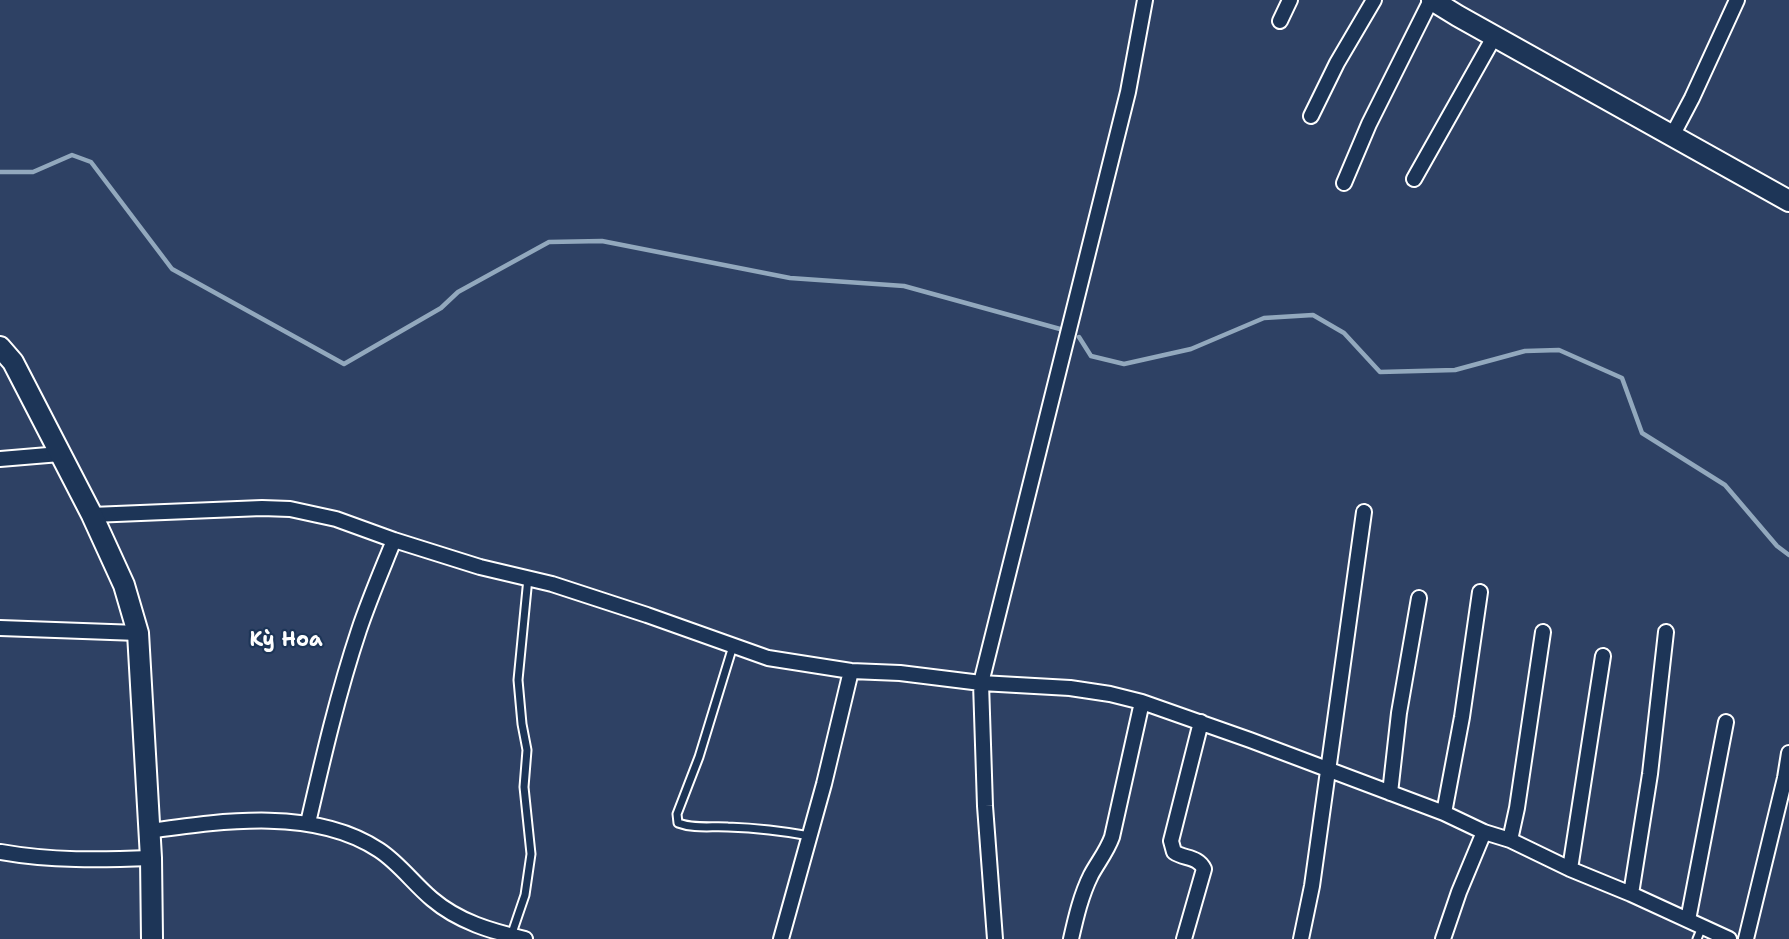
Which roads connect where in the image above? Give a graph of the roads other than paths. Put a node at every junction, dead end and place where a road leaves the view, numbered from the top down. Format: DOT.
graph roads {
  1 [pos="1145,0"];
  2 [pos="1290,0"];
  3 [pos="1374,0"];
  4 [pos="1432,0"];
  5 [pos="1737,0"];
  6 [pos="1280,21"];
  7 [pos="1494,36"];
  8 [pos="1311,116"];
  9 [pos="1672,136"];
  10 [pos="1414,179"];
  11 [pos="1344,183"];
  12 [pos="1789,201"];
  13 [pos="0,347"];
  14 [pos="60,454"];
  15 [pos="0,459"];
  16 [pos="1364,512"];
  17 [pos="92,515"];
  18 [pos="394,540"];
  19 [pos="528,578"];
  20 [pos="1480,592"];
  21 [pos="1419,598"];
  22 [pos="0,628"];
  23 [pos="1543,632"];
  24 [pos="1666,632"];
  25 [pos="138,633"];
  26 [pos="733,646"];
  27 [pos="1604,656"];
  28 [pos="850,670"];
  29 [pos="981,683"];
  30 [pos="1142,702"];
  31 [pos="1201,722"];
  32 [pos="1726,722"];
  33 [pos="1789,753"];
  34 [pos="1328,770"];
  35 [pos="1390,793"];
  36 [pos="1444,813"];
  37 [pos="308,823"];
  38 [pos="149,830"];
  39 [pos="1484,832"];
  40 [pos="810,836"];
  41 [pos="1510,840"];
  42 [pos="1,852"];
  43 [pos="151,858"];
  44 [pos="1570,870"];
  45 [pos="1631,894"];
  46 [pos="1688,920"];
  47 [pos="1700,933"];
  48 [pos="518,937"];
  49 [pos="152,939"];
  50 [pos="781,939"];
  51 [pos="995,939"];
  52 [pos="1071,939"];
  53 [pos="1184,939"];
  54 [pos="1302,939"];
  55 [pos="1443,939"];
  56 [pos="1729,939"];
  57 [pos="1746,939"];
  1 -- 29 [label="street"];
  2 -- 6 [label="street"];
  3 -- 8 [label="street"];
  4 -- 7 [label="street"];
  4 -- 11 [label="street"];
  5 -- 9 [label="street"];
  7 -- 9 [label="street"];
  7 -- 10 [label="street"];
  9 -- 12 [label="street"];
  13 -- 14 [label="street"];
  14 -- 15 [label="street"];
  14 -- 17 [label="street"];
  16 -- 34 [label="street"];
  17 -- 18 [label="street"];
  17 -- 25 [label="street"];
  18 -- 19 [label="street"];
  18 -- 37 [label="street"];
  19 -- 26 [label="street"];
  19 -- 48 [label="lane"];
  20 -- 36 [label="street"];
  21 -- 35 [label="street"];
  22 -- 25 [label="street"];
  23 -- 41 [label="street"];
  24 -- 45 [label="street"];
  25 -- 38 [label="street"];
  26 -- 28 [label="street"];
  26 -- 40 [label="lane"];
  27 -- 44 [label="street"];
  28 -- 29 [label="street"];
  28 -- 40 [label="street"];
  29 -- 30 [label="street"];
  29 -- 51 [label="street"];
  30 -- 31 [label="street"];
  30 -- 52 [label="street"];
  31 -- 34 [label="street"];
  31 -- 53 [label="street"];
  32 -- 46 [label="street"];
  33 -- 57 [label="street"];
  34 -- 35 [label="street"];
  34 -- 54 [label="street"];
  35 -- 36 [label="street"];
  36 -- 39 [label="street"];
  37 -- 38 [label="street"];
  37 -- 48 [label="street"];
  38 -- 43 [label="street"];
  39 -- 41 [label="street"];
  39 -- 55 [label="street"];
  40 -- 50 [label="street"];
  41 -- 44 [label="street"];
  42 -- 43 [label="street"];
  43 -- 49 [label="street"];
  44 -- 45 [label="street"];
  45 -- 46 [label="street"];
  46 -- 47 [label="street"];
  47 -- 56 [label="street"];
}
